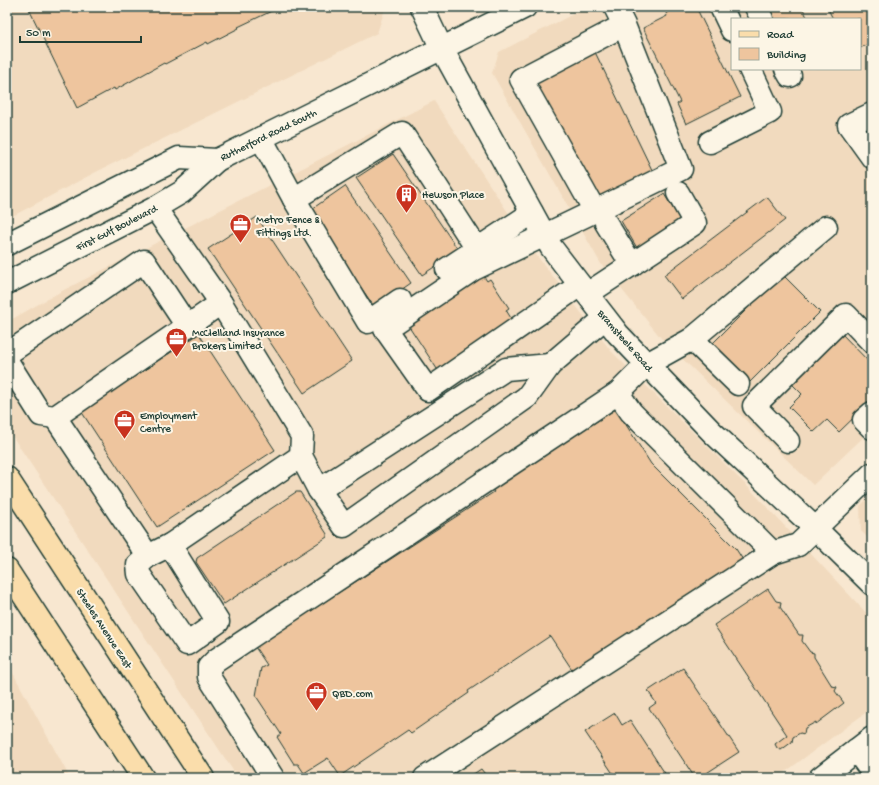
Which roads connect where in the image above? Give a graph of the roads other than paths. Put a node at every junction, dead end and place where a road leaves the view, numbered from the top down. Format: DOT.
graph roads {
  1 [pos="422,7"];
  2 [pos="525,7"];
  3 [pos="721,7"];
  4 [pos="756,7"];
  5 [pos="620,16"];
  6 [pos="762,18"];
  7 [pos="731,28"];
  8 [pos="442,49"];
  9 [pos="750,70"];
  10 [pos="872,114"];
  11 [pos="261,138"];
  12 [pos="710,142"];
  13 [pos="872,157"];
  14 [pos="217,160"];
  15 [pos="678,193"];
  16 [pos="294,199"];
  17 [pos="155,208"];
  18 [pos="532,213"];
  19 [pos="601,217"];
  20 [pos="826,227"];
  21 [pos="545,236"];
  22 [pos="7,244"];
  23 [pos="477,249"];
  24 [pos="632,265"];
  25 [pos="7,283"];
  26 [pos="583,290"];
  27 [pos="221,303"];
  28 [pos="605,318"];
  29 [pos="187,326"];
  30 [pos="692,339"];
  31 [pos="872,342"];
  32 [pos="7,354"];
  33 [pos="7,361"];
  34 [pos="550,364"];
  35 [pos="647,364"];
  36 [pos="738,384"];
  37 [pos="618,392"];
  38 [pos="872,413"];
  39 [pos="55,417"];
  40 [pos="872,428"];
  41 [pos="788,441"];
  42 [pos="301,456"];
  43 [pos="872,474"];
  44 [pos="7,478"];
  45 [pos="319,490"];
  46 [pos="816,529"];
  47 [pos="170,545"];
  48 [pos="773,553"];
  49 [pos="148,556"];
  50 [pos="7,570"];
  51 [pos="872,584"];
  52 [pos="864,744"];
  53 [pos="872,772"];
  54 [pos="143,778"];
  55 [pos="203,778"];
  56 [pos="273,778"];
  57 [pos="425,778"];
  58 [pos="820,778"];
  1 -- 8 [label="street, Bramsteele Road"];
  2 -- 8 [label="street, Rutherford Road South"];
  3 -- 7 [label="street"];
  4 -- 6 [label="street"];
  5 -- 19 [label="street"];
  5 -- 19 [label="street"];
  8 -- 11 [label="street, Rutherford Road South"];
  8 -- 18 [label="street, Bramsteele Road"];
  9 -- 12 [label="street"];
  10 -- 13 [label="street"];
  11 -- 14 [label="street, Rutherford Road South"];
  11 -- 16 [label="street"];
  14 -- 17 [label="street, First Gulf Boulevard"];
  14 -- 22 [label="street, Rutherford Road South"];
  15 -- 24 [label="street"];
  16 -- 23 [label="street"];
  16 -- 23 [label="street"];
  17 -- 25 [label="street, First Gulf Boulevard"];
  17 -- 27 [label="street"];
  18 -- 21 [label="street, Bramsteele Road"];
  18 -- 23 [label="street"];
  19 -- 21 [label="street"];
  19 -- 24 [label="street"];
  20 -- 30 [label="street"];
  21 -- 26 [label="street, Bramsteele Road"];
  21 -- 26 [label="street"];
  24 -- 26 [label="street"];
  26 -- 28 [label="street, Bramsteele Road"];
  27 -- 29 [label="street"];
  27 -- 42 [label="street"];
  28 -- 34 [label="street"];
  28 -- 35 [label="street, Bramsteele Road"];
  29 -- 32 [label="street"];
  29 -- 39 [label="street"];
  30 -- 35 [label="street"];
  30 -- 36 [label="street"];
  31 -- 41 [label="street"];
  33 -- 39 [label="street"];
  34 -- 45 [label="street"];
  34 -- 45 [label="street"];
  35 -- 37 [label="street"];
  35 -- 46 [label="street, Bramsteele Road"];
  37 -- 48 [label="street"];
  37 -- 56 [label="street"];
  38 -- 40 [label="street"];
  39 -- 49 [label="street"];
  42 -- 45 [label="street"];
  42 -- 47 [label="street"];
  43 -- 46 [label="street"];
  44 -- 55 [label="main road, Steeles Avenue East"];
  46 -- 48 [label="street"];
  46 -- 51 [label="street, Bramsteele Road"];
  47 -- 49 [label="street"];
  47 -- 49 [label="street"];
  48 -- 57 [label="street"];
  50 -- 54 [label="main road"];
  52 -- 53 [label="street"];
  52 -- 58 [label="street"];
}
